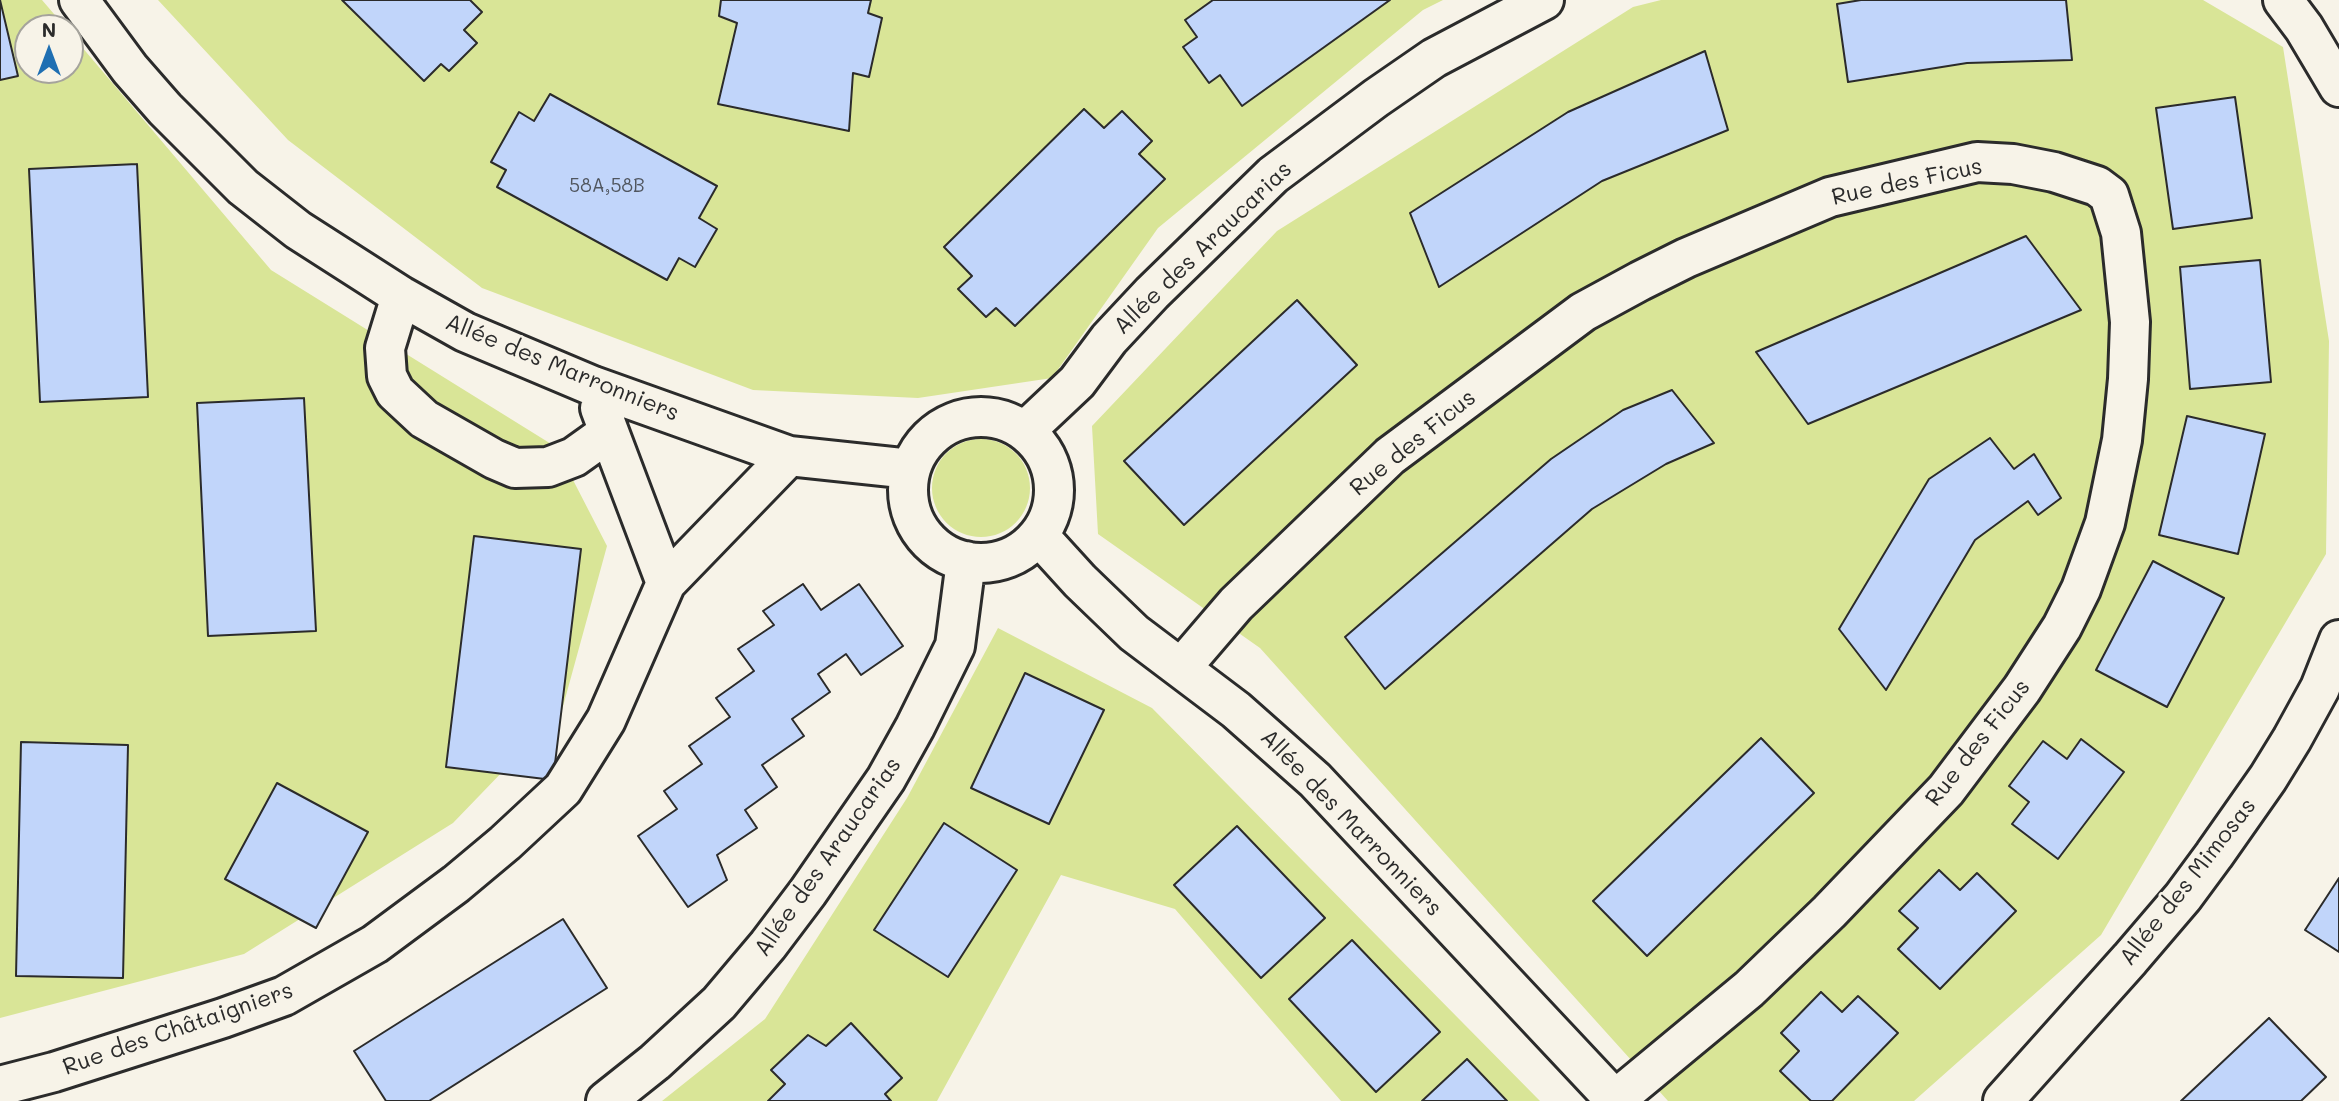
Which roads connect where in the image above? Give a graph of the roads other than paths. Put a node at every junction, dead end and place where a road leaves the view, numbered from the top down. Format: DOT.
graph roads {
  1 [pos="79,0"];
  2 [pos="1544,0"];
  3 [pos="2283,0"];
  4 [pos="2339,86"];
  5 [pos="401,296"];
  6 [pos="593,386"];
  7 [pos="1025,431"];
  8 [pos="609,432"];
  9 [pos="789,456"];
  10 [pos="911,469"];
  11 [pos="1039,536"];
  12 [pos="966,561"];
  13 [pos="666,583"];
  14 [pos="2339,640"];
  15 [pos="1182,667"];
  16 [pos="0,1086"];
  17 [pos="606,1101"];
  18 [pos="1615,1101"];
  19 [pos="2003,1101"];
  1 -- 5 [label="street, Allée des Marronniers"];
  2 -- 7 [label="street, Allée des Araucarias"];
  3 -- 4 [label="street"];
  5 -- 6 [label="street, Allée des Marronniers"];
  5 -- 8 [label="street"];
  6 -- 8 [label="street"];
  6 -- 9 [label="street, Allée des Marronniers"];
  7 -- 10 [label="street"];
  7 -- 11 [label="street"];
  8 -- 13 [label="street"];
  9 -- 10 [label="street, Allée des Marronniers"];
  9 -- 13 [label="street"];
  10 -- 12 [label="street"];
  11 -- 12 [label="street"];
  11 -- 15 [label="street, Allée des Marronniers"];
  12 -- 17 [label="street, Allée des Araucarias"];
  13 -- 16 [label="street, Rue des Châtaigniers"];
  14 -- 19 [label="street, Allée des Mimosas"];
  15 -- 18 [label="street, Allée des Marronniers"];
  15 -- 18 [label="street, Rue des Ficus"];
}
